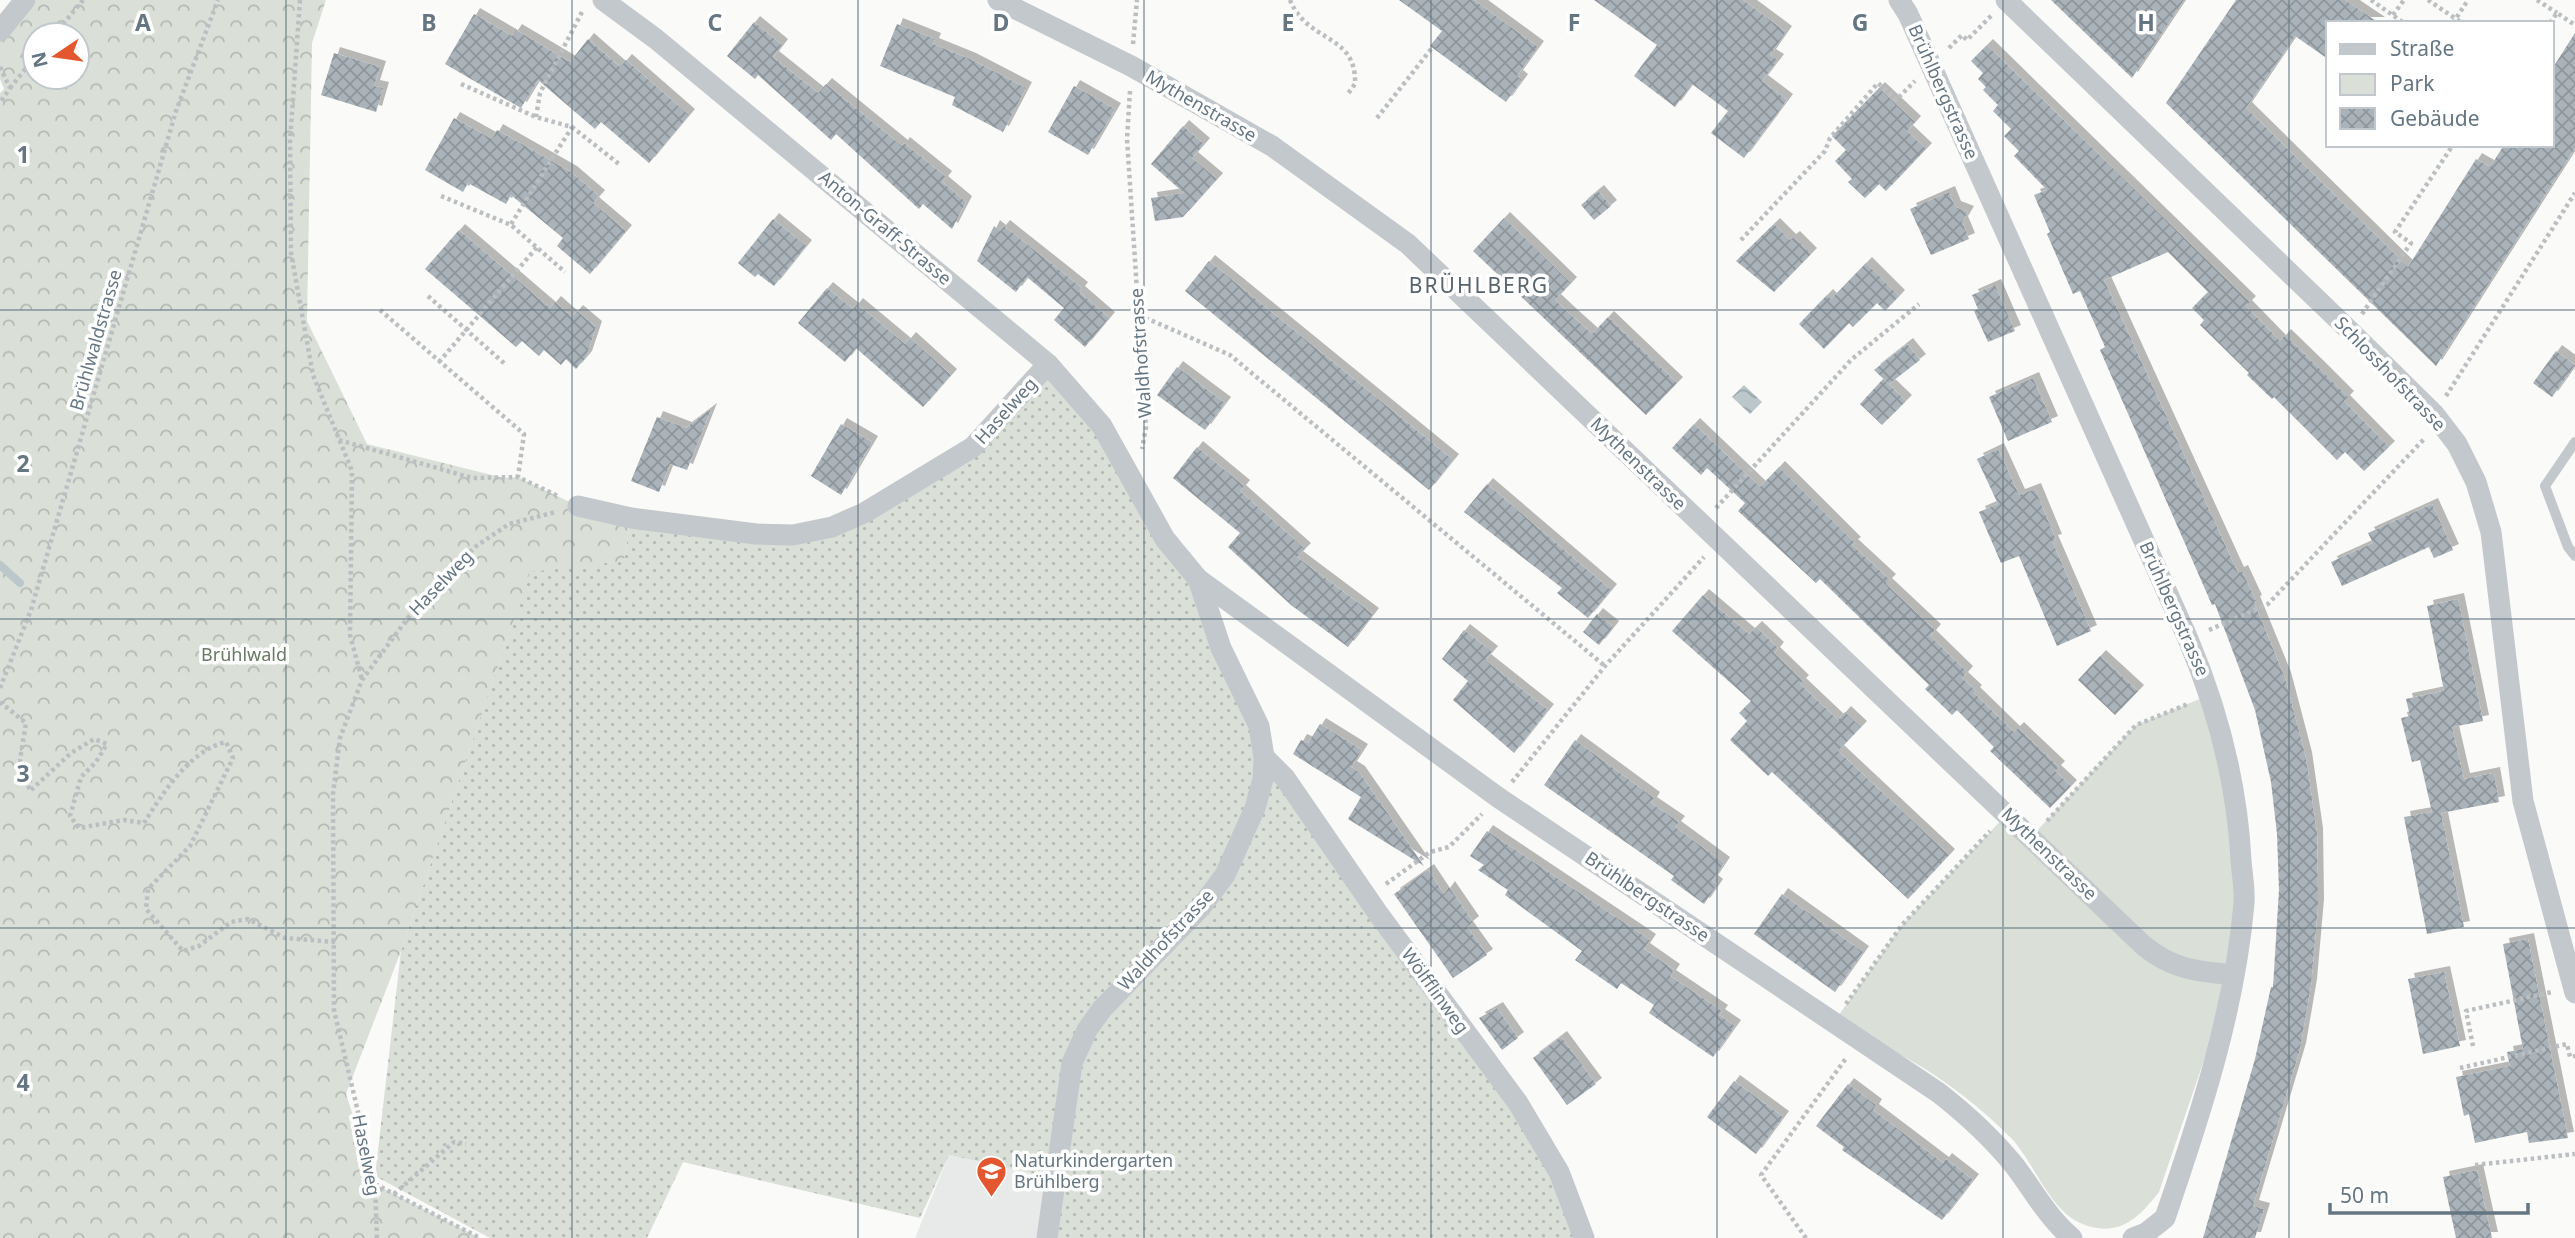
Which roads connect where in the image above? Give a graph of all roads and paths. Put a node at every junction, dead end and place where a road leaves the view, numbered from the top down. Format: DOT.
graph roads {
  1 [pos="25,0"];
  2 [pos="83,0"];
  3 [pos="218,0"];
  4 [pos="300,0"];
  5 [pos="589,0"];
  6 [pos="603,0"];
  7 [pos="998,0"];
  8 [pos="1137,0"];
  9 [pos="1290,0"];
  10 [pos="1899,0"];
  11 [pos="2006,0"];
  12 [pos="2371,0"];
  13 [pos="2404,0"];
  14 [pos="2428,0"];
  15 [pos="2469,0"];
  16 [pos="2537,0"];
  17 [pos="2557,13"];
  18 [pos="2393,15"];
  19 [pos="66,21"];
  20 [pos="2401,21"];
  21 [pos="2454,21"];
  22 [pos="2551,21"];
  23 [pos="2575,25"];
  24 [pos="0,31"];
  25 [pos="1975,33"];
  26 [pos="1950,47"];
  27 [pos="1432,48"];
  28 [pos="1131,66"];
  29 [pos="0,67"];
  30 [pos="1931,67"];
  31 [pos="21,74"];
  32 [pos="461,84"];
  33 [pos="10,88"];
  34 [pos="1347,95"];
  35 [pos="0,103"];
  36 [pos="536,117"];
  37 [pos="1377,118"];
  38 [pos="572,127"];
  39 [pos="2452,147"];
  40 [pos="619,164"];
  41 [pos="2575,193"];
  42 [pos="441,196"];
  43 [pos="511,225"];
  44 [pos="1741,240"];
  45 [pos="537,247"];
  46 [pos="565,272"];
  47 [pos="2379,290"];
  48 [pos="428,296"];
  49 [pos="1919,304"];
  50 [pos="380,310"];
  51 [pos="1139,315"];
  52 [pos="466,330"];
  53 [pos="439,362"];
  54 [pos="505,363"];
  55 [pos="1048,364"];
  56 [pos="2434,414"];
  57 [pos="2426,437"];
  58 [pos="339,440"];
  59 [pos="2575,442"];
  60 [pos="518,477"];
  61 [pos="1136,484"];
  62 [pos="578,506"];
  63 [pos="1702,525"];
  64 [pos="1718,541"];
  65 [pos="2575,556"];
  66 [pos="1198,579"];
  67 [pos="2189,639"];
  68 [pos="1605,666"];
  69 [pos="362,680"];
  70 [pos="0,688"];
  71 [pos="2212,694"];
  72 [pos="0,702"];
  73 [pos="1264,757"];
  74 [pos="1499,798"];
  75 [pos="2008,813"];
  76 [pos="2031,836"];
  77 [pos="1367,898"];
  78 [pos="335,942"];
  79 [pos="2233,975"];
  80 [pos="2574,990"];
  81 [pos="1834,1022"];
  82 [pos="2473,1046"];
  83 [pos="2575,1056"];
  84 [pos="2460,1068"];
  85 [pos="1841,1069"];
  86 [pos="466,1144"];
  87 [pos="2575,1154"];
  88 [pos="2475,1166"];
  89 [pos="375,1184"];
  90 [pos="394,1194"];
  91 [pos="377,1238"];
  92 [pos="480,1238"];
  93 [pos="1047,1238"];
  94 [pos="1584,1238"];
  95 [pos="1806,1238"];
  96 [pos="2072,1238"];
  97 [pos="2133,1238"];
  1 -- 24 [label="street"];
  2 -- 19 [label="path"];
  3 -- 70 [label="path, Brühlwaldstrasse"];
  4 -- 58 [label="path"];
  5 -- 36 [label="path"];
  6 -- 55 [label="street, Anton-Graff-Strasse"];
  7 -- 28 [label="street, Mythenstrasse"];
  8 -- 28 [label="path, Waldhofstrasse"];
  9 -- 34 [label="path"];
  10 -- 30 [label="street, Brühlbergstrasse"];
  11 -- 56 [label="street, Schlosshofstrasse"];
  12 -- 18 [label="path"];
  13 -- 18 [label="path"];
  14 -- 21 [label="path"];
  15 -- 21 [label="path"];
  16 -- 17 [label="path"];
  17 -- 22 [label="path"];
  17 -- 23 [label="path"];
  18 -- 20 [label="path"];
  25 -- 26 [label="path"];
  27 -- 37 [label="path"];
  28 -- 51 [label="path, Waldhofstrasse"];
  28 -- 63 [label="street, Mythenstrasse"];
  29 -- 33 [label="path"];
  30 -- 44 [label="path"];
  30 -- 67 [label="street, Brühlbergstrasse"];
  31 -- 33 [label="path"];
  32 -- 36 [label="path"];
  33 -- 35 [label="path"];
  36 -- 38 [label="path"];
  38 -- 40 [label="path"];
  38 -- 43 [label="path"];
  39 -- 47 [label="path"];
  41 -- 56 [label="path"];
  42 -- 43 [label="path"];
  43 -- 45 [label="path"];
  45 -- 46 [label="path"];
  45 -- 52 [label="path"];
  48 -- 52 [label="path"];
  49 -- 63 [label="path"];
  50 -- 53 [label="path"];
  51 -- 61 [label="path, Waldhofstrasse"];
  51 -- 68 [label="path"];
  52 -- 53 [label="path"];
  52 -- 54 [label="path"];
  53 -- 60 [label="path"];
  55 -- 61 [label="street, Anton-Graff-Strasse"];
  55 -- 62 [label="street, Haselweg"];
  56 -- 80 [label="street, Schlosshofstrasse"];
  57 -- 67 [label="path"];
  58 -- 60 [label="path"];
  58 -- 69 [label="path"];
  59 -- 65 [label="lane"];
  60 -- 62 [label="path"];
  61 -- 66 [label="street, Waldhofstrasse"];
  62 -- 69 [label="path, Haselweg"];
  63 -- 64 [label="street, Mythenstrasse"];
  64 -- 68 [label="path"];
  64 -- 75 [label="street, Mythenstrasse"];
  66 -- 73 [label="street, Waldhofstrasse"];
  66 -- 74 [label="street, Brühlbergstrasse"];
  67 -- 71 [label="street, Brühlbergstrasse"];
  68 -- 74 [label="path"];
  69 -- 78 [label="path, Haselweg"];
  71 -- 76 [label="path"];
  71 -- 79 [label="street, Brühlbergstrasse"];
  72 -- 78 [label="path"];
  73 -- 77 [label="street, Wölfflinweg"];
  73 -- 93 [label="street, Waldhofstrasse"];
  74 -- 77 [label="path"];
  74 -- 81 [label="street, Brühlbergstrasse"];
  75 -- 76 [label="street, Mythenstrasse"];
  75 -- 81 [label="path"];
  76 -- 79 [label="street, Mythenstrasse"];
  77 -- 94 [label="street, Wölfflinweg"];
  78 -- 89 [label="path, Haselweg"];
  79 -- 97 [label="street, Brühlbergstrasse"];
  80 -- 82 [label="path"];
  81 -- 96 [label="street, Brühlbergstrasse"];
  83 -- 84 [label="path"];
  85 -- 95 [label="path"];
  86 -- 90 [label="path"];
  87 -- 88 [label="path"];
  89 -- 90 [label="path"];
  89 -- 91 [label="path, Haselweg"];
  90 -- 92 [label="path"];
}
